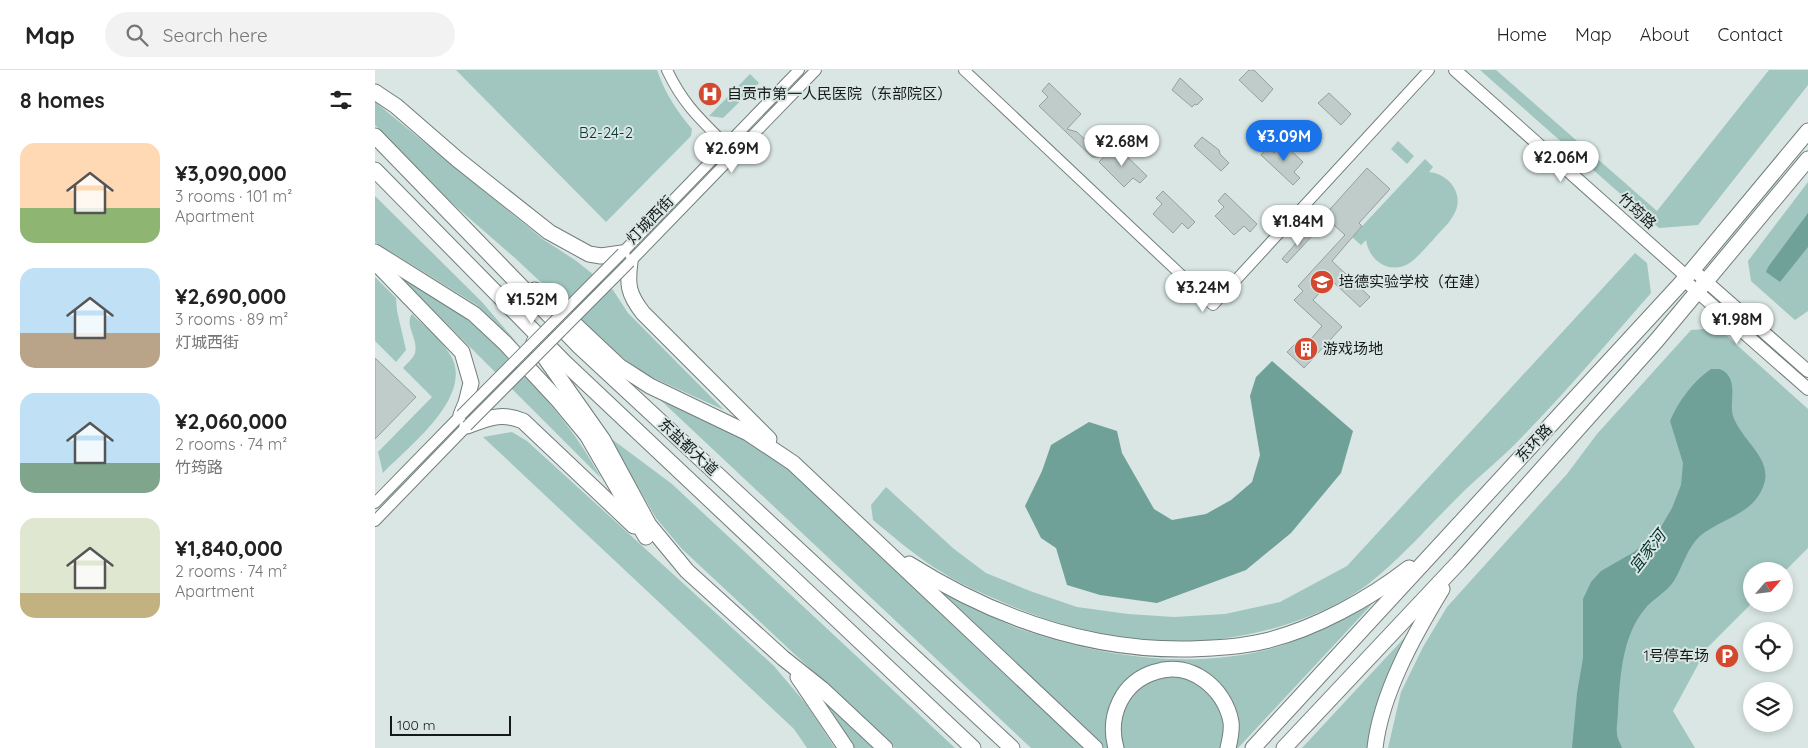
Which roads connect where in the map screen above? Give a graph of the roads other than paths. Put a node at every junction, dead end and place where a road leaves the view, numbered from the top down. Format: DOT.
graph roads {
  1 [pos="667,70"];
  2 [pos="799,70"];
  3 [pos="816,70"];
  4 [pos="964,70"];
  5 [pos="1429,70"];
  6 [pos="1455,70"];
  7 [pos="375,92"];
  8 [pos="1808,131"];
  9 [pos="375,136"];
  10 [pos="726,145"];
  11 [pos="1808,159"];
  12 [pos="375,170"];
  13 [pos="375,252"];
  14 [pos="626,257"];
  15 [pos="375,262"];
  16 [pos="499,264"];
  17 [pos="1687,275"];
  18 [pos="1702,287"];
  19 [pos="509,306"];
  20 [pos="1808,371"];
  21 [pos="1808,389"];
  22 [pos="464,421"];
  23 [pos="793,464"];
  24 [pos="375,503"];
  25 [pos="375,521"];
  26 [pos="645,537"];
  27 [pos="1440,544"];
  28 [pos="885,549"];
  29 [pos="1459,562"];
  30 [pos="687,571"];
  31 [pos="783,658"];
  32 [pos="1285,714"];
  33 [pos="1301,730"];
  34 [pos="846,748"];
  35 [pos="885,748"];
  36 [pos="973,748"];
  37 [pos="1012,748"];
  38 [pos="1095,748"];
  39 [pos="1116,748"];
  40 [pos="1228,748"];
  41 [pos="1253,748"];
  42 [pos="1284,748"];
  43 [pos="1375,748"];
  1 -- 10 [label="street"];
  2 -- 10 [label="street, 灯城西街"];
  3 -- 14 [label="street, 灯城西街"];
  4 -- 5 [label="street"];
  6 -- 17 [label="main road, 竹筠路"];
  7 -- 14 [label="highway"];
  8 -- 17 [label="highway, 东环路"];
  9 -- 16 [label="highway, 东盐都大道"];
  10 -- 14 [label="street, 灯城西街"];
  11 -- 18 [label="highway, 东环路"];
  12 -- 19 [label="highway, 东盐都大道"];
  13 -- 26 [label="highway"];
  14 -- 22 [label="street, bridge"];
  14 -- 23 [label="highway"];
  15 -- 22 [label="highway"];
  16 -- 23 [label="highway"];
  16 -- 37 [label="highway, 东盐都大道"];
  17 -- 18 [label="main road, 竹筠路"];
  17 -- 27 [label="highway, 东环路"];
  18 -- 20 [label="main road, 竹筠路"];
  18 -- 21 [label="main road, 竹筠路"];
  18 -- 29 [label="highway, 东环路"];
  19 -- 30 [label="highway"];
  19 -- 36 [label="highway, 东盐都大道"];
  22 -- 24 [label="street"];
  22 -- 25 [label="street"];
  22 -- 26 [label="highway"];
  23 -- 28 [label="highway"];
  26 -- 30 [label="highway"];
  27 -- 28 [label="highway"];
  27 -- 32 [label="highway, 东环路"];
  28 -- 38 [label="highway"];
  29 -- 33 [label="highway, 东环路"];
  29 -- 43 [label="highway"];
  30 -- 31 [label="highway"];
  31 -- 34 [label="highway"];
  31 -- 35 [label="highway"];
  32 -- 33 [label="highway"];
  32 -- 41 [label="highway, 东环路"];
  33 -- 42 [label="highway, 东环路"];
  39 -- 40 [label="highway"];
}
